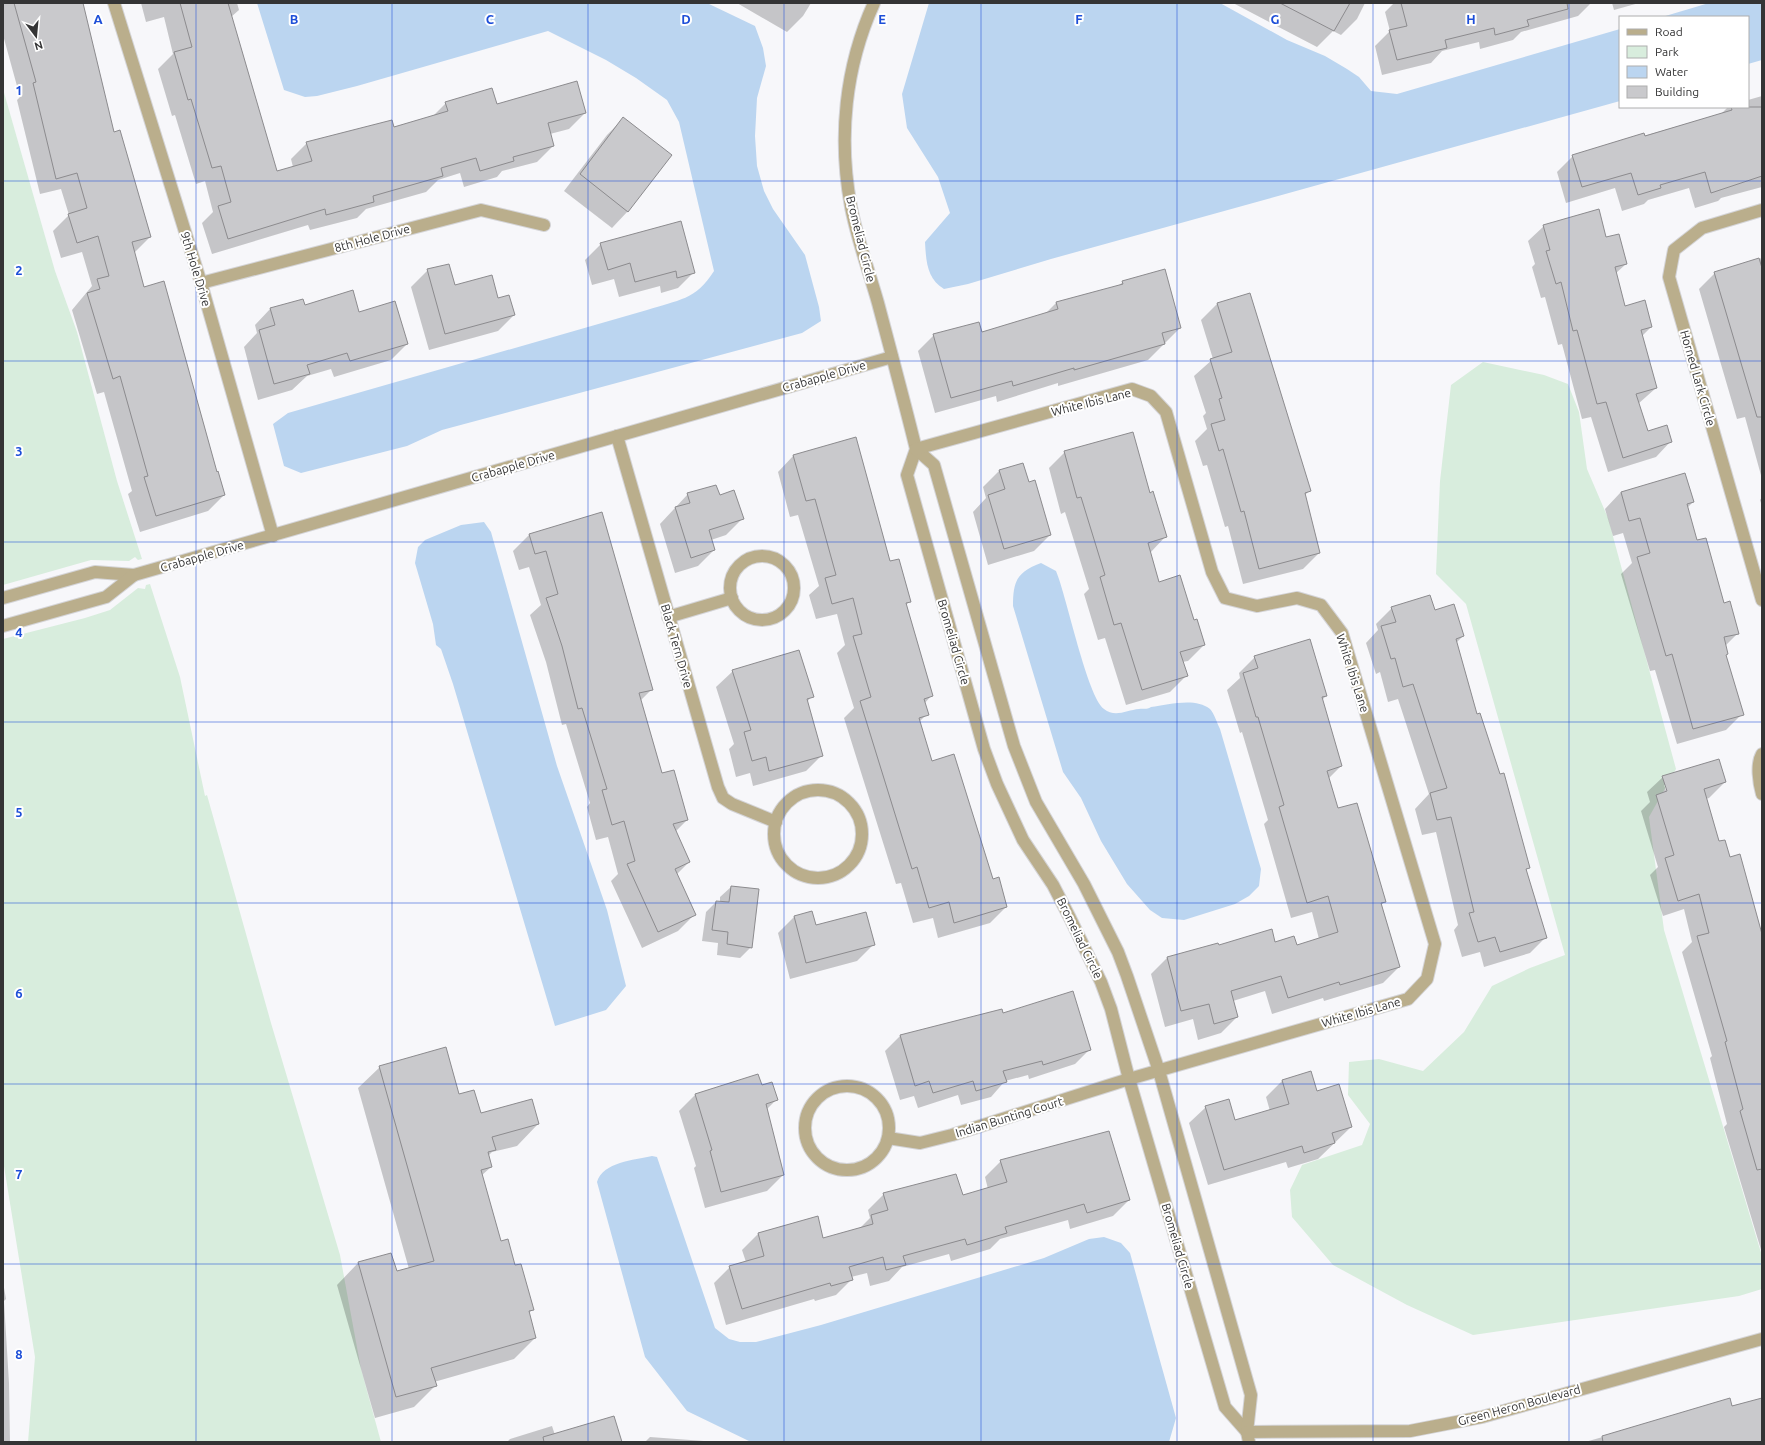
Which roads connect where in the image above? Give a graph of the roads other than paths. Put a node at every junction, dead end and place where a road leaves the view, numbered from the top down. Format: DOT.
graph roads {
  1 [pos="114,3"];
  2 [pos="874,3"];
  3 [pos="1762,210"];
  4 [pos="544,225"];
  5 [pos="201,283"];
  6 [pos="892,356"];
  7 [pos="617,436"];
  8 [pos="916,449"];
  9 [pos="273,536"];
  10 [pos="134,575"];
  11 [pos="3,598"];
  12 [pos="732,598"];
  13 [pos="1762,600"];
  14 [pos="668,617"];
  15 [pos="3,626"];
  16 [pos="1762,754"];
  17 [pos="1762,794"];
  18 [pos="776,822"];
  19 [pos="1159,1071"];
  20 [pos="1129,1080"];
  21 [pos="888,1138"];
  22 [pos="1762,1340"];
  23 [pos="1248,1437"];
  1 -- 5 [label="street, 9th Hole Drive"];
  2 -- 6 [label="street, Bromeliad Circle"];
  3 -- 13 [label="street, Horned Lark Circle"];
  4 -- 5 [label="street, 8th Hole Drive"];
  5 -- 9 [label="street, 9th Hole Drive"];
  6 -- 7 [label="street, Crabapple Drive"];
  6 -- 8 [label="street, Bromeliad Circle"];
  7 -- 9 [label="street, Crabapple Drive"];
  7 -- 14 [label="street, Black Tern Drive"];
  8 -- 19 [label="street"];
  8 -- 19 [label="street, White Ibis Lane"];
  8 -- 20 [label="street, Bromeliad Circle"];
  9 -- 10 [label="street, Crabapple Drive"];
  10 -- 11 [label="street, Crabapple Drive"];
  10 -- 15 [label="street, Crabapple Drive"];
  12 -- 12 [label="street"];
  12 -- 14 [label="street"];
  14 -- 18 [label="street, Black Tern Drive"];
  16 -- 17 [label="street"];
  18 -- 18 [label="street"];
  19 -- 20 [label="street, White Ibis Lane"];
  19 -- 23 [label="street"];
  20 -- 21 [label="street, Indian Bunting Court"];
  20 -- 23 [label="street, Bromeliad Circle"];
  21 -- 21 [label="street"];
  22 -- 23 [label="street, Green Heron Boulevard"];
}
